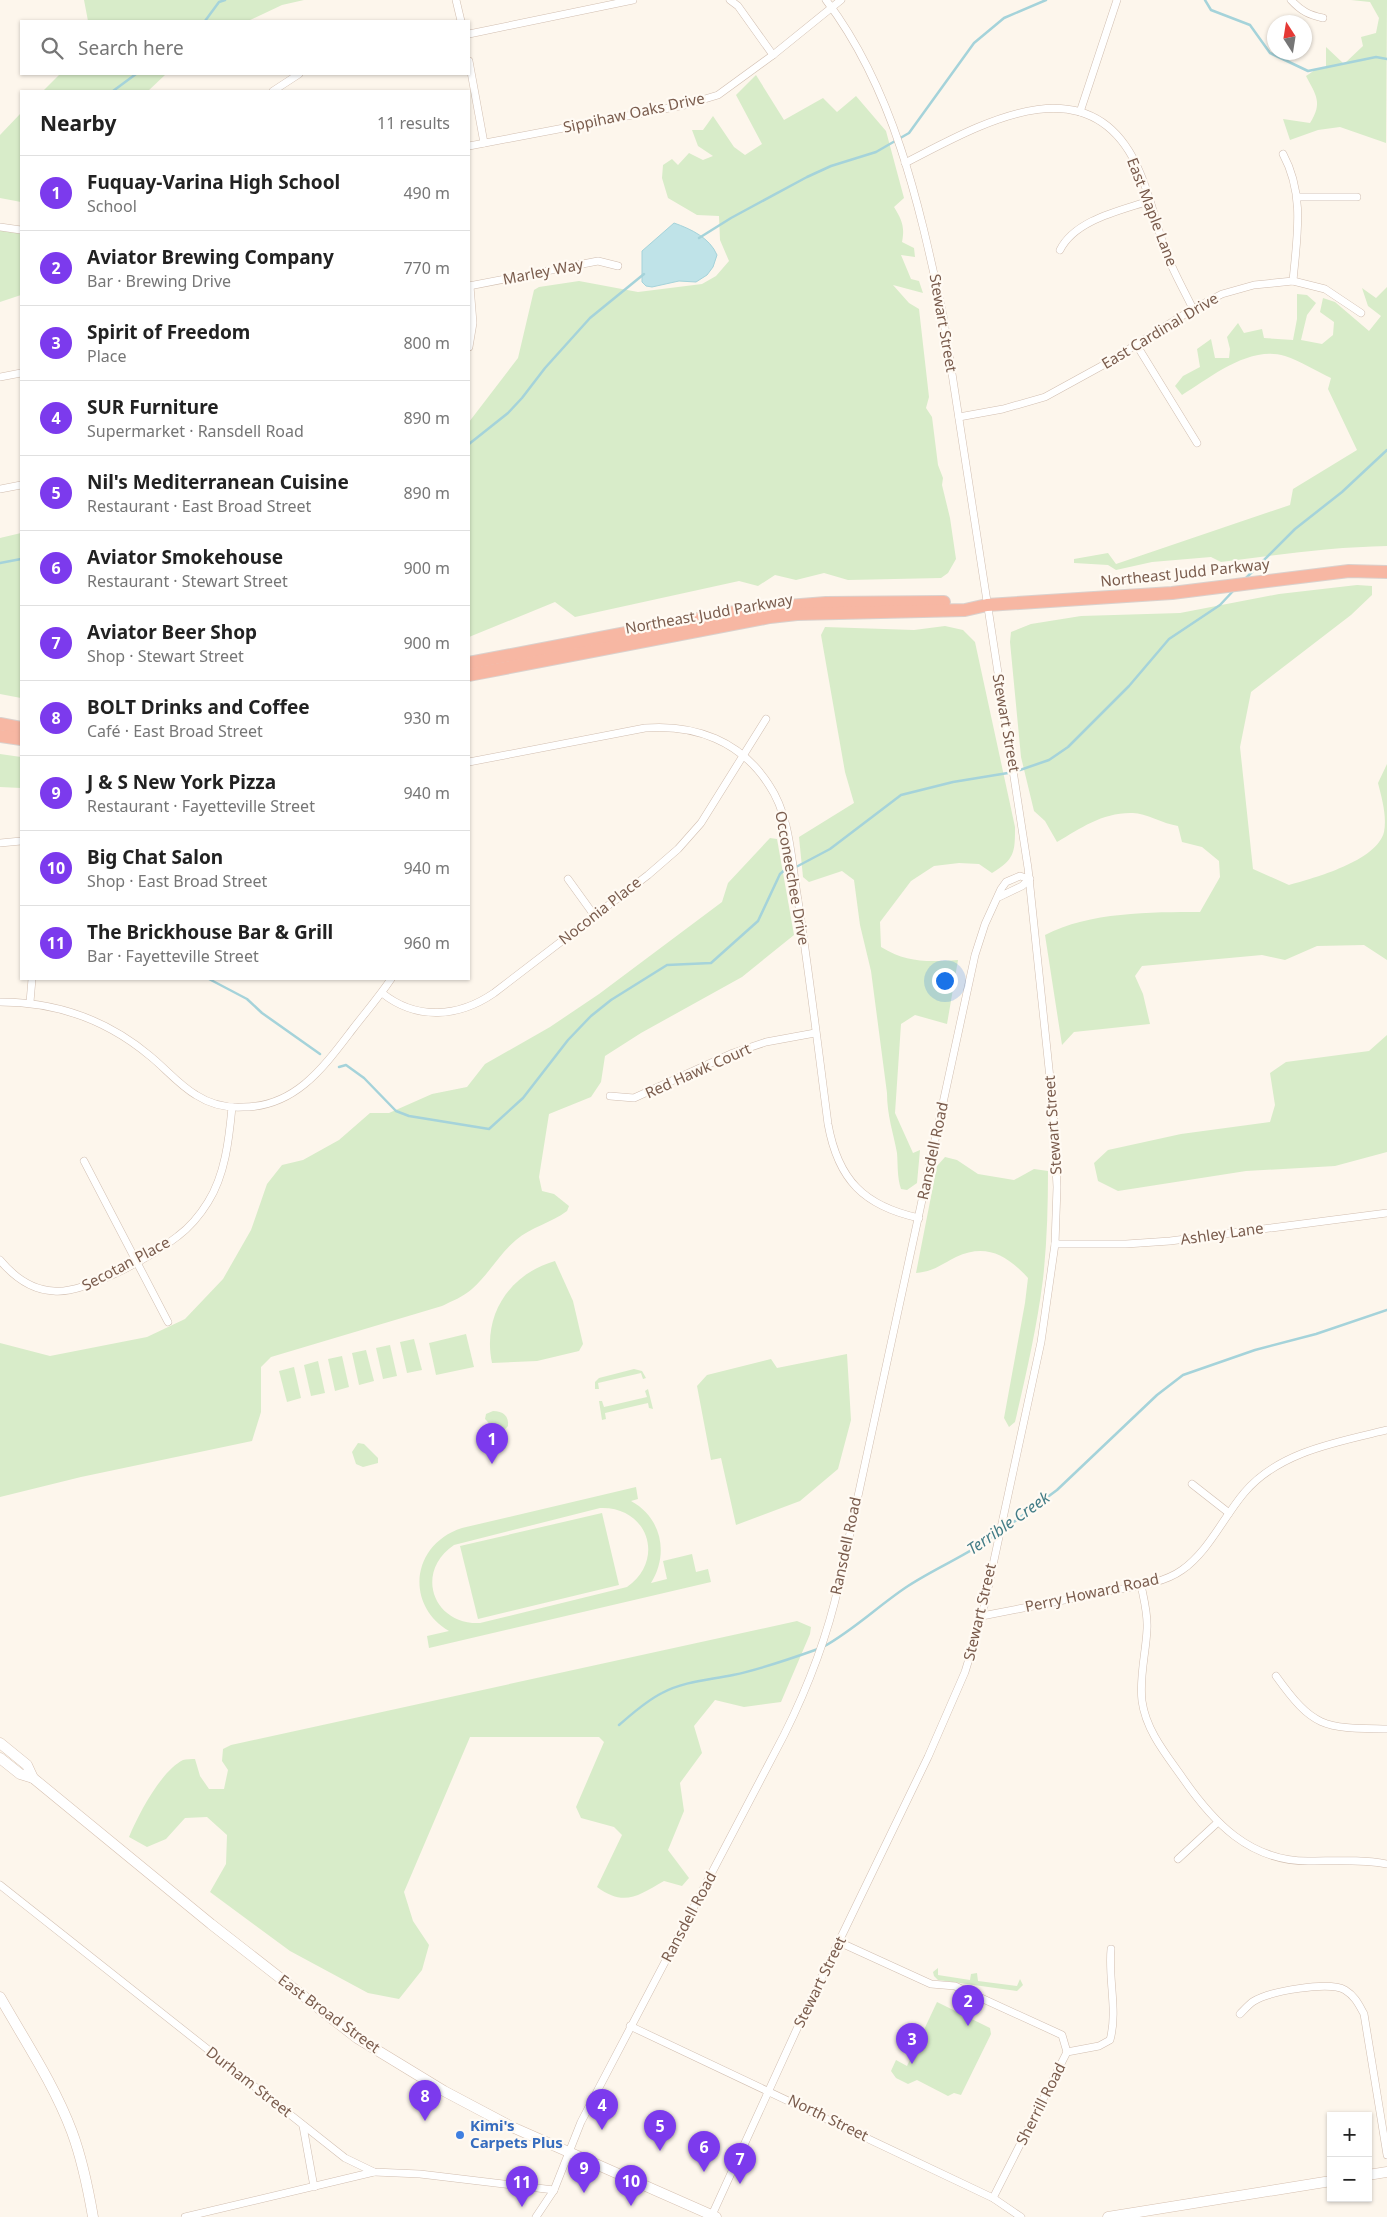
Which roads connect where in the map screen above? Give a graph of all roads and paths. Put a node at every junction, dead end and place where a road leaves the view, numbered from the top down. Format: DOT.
graph roads {
  1 [pos="456,0"];
  2 [pos="633,0"];
  3 [pos="730,0"];
  4 [pos="826,0"];
  5 [pos="841,0"];
  6 [pos="1117,0"];
  7 [pos="1291,0"];
  8 [pos="832,8"];
  9 [pos="1322,18"];
  10 [pos="461,20"];
  11 [pos="470,34"];
  12 [pos="773,55"];
  13 [pos="470,66"];
  14 [pos="297,75"];
  15 [pos="275,90"];
  16 [pos="1080,112"];
  17 [pos="484,143"];
  18 [pos="470,146"];
  19 [pos="1283,154"];
  20 [pos="905,163"];
  21 [pos="1298,197"];
  22 [pos="1357,197"];
  23 [pos="1149,201"];
  24 [pos="0,227"];
  25 [pos="20,230"];
  26 [pos="1060,250"];
  27 [pos="618,266"];
  28 [pos="1292,281"];
  29 [pos="470,286"];
  30 [pos="470,298"];
  31 [pos="1192,309"];
  32 [pos="1361,313"];
  33 [pos="470,339"];
  34 [pos="1136,344"];
  35 [pos="20,373"];
  36 [pos="0,377"];
  37 [pos="959,417"];
  38 [pos="1197,443"];
  39 [pos="20,485"];
  40 [pos="0,489"];
  41 [pos="1387,572"];
  42 [pos="987,605"];
  43 [pos="470,663"];
  44 [pos="470,675"];
  45 [pos="766,720"];
  46 [pos="0,724"];
  47 [pos="20,728"];
  48 [pos="0,736"];
  49 [pos="20,739"];
  50 [pos="742,756"];
  51 [pos="470,762"];
  52 [pos="20,841"];
  53 [pos="0,843"];
  54 [pos="568,878"];
  55 [pos="1030,879"];
  56 [pos="999,897"];
  57 [pos="594,915"];
  58 [pos="32,980"];
  59 [pos="389,980"];
  60 [pos="382,993"];
  61 [pos="0,1002"];
  62 [pos="30,1002"];
  63 [pos="815,1033"];
  64 [pos="610,1096"];
  65 [pos="232,1108"];
  66 [pos="84,1161"];
  67 [pos="1387,1212"];
  68 [pos="919,1218"];
  69 [pos="1055,1244"];
  70 [pos="0,1260"];
  71 [pos="136,1261"];
  72 [pos="168,1322"];
  73 [pos="1387,1430"];
  74 [pos="1192,1484"];
  75 [pos="1229,1513"];
  76 [pos="1141,1585"];
  77 [pos="982,1616"];
  78 [pos="1276,1676"];
  79 [pos="1387,1729"];
  80 [pos="0,1743"];
  81 [pos="0,1758"];
  82 [pos="34,1778"];
  83 [pos="1217,1823"];
  84 [pos="1178,1859"];
  85 [pos="1387,1864"];
  86 [pos="0,1885"];
  87 [pos="839,1942"];
  88 [pos="1111,1949"];
  89 [pos="0,1997"];
  90 [pos="1240,2014"];
  91 [pos="630,2026"];
  92 [pos="1066,2052"];
  93 [pos="768,2090"];
  94 [pos="303,2126"];
  95 [pos="570,2152"];
  96 [pos="1387,2155"];
  97 [pos="374,2172"];
  98 [pos="1387,2172"];
  99 [pos="1372,2174"];
  100 [pos="1327,2182"];
  101 [pos="314,2187"];
  102 [pos="554,2190"];
  103 [pos="993,2198"];
  104 [pos="714,2216"];
  105 [pos="93,2217"];
  106 [pos="185,2217"];
  107 [pos="536,2217"];
  108 [pos="1021,2217"];
  109 [pos="1108,2217"];
  1 -- 10 [label="street"];
  2 -- 11 [label="street"];
  3 -- 12 [label="street"];
  4 -- 8 [label="street, Stewart Street"];
  5 -- 8 [label="street, Sippihaw Oaks Drive"];
  6 -- 16 [label="street"];
  7 -- 9 [label="street"];
  8 -- 12 [label="street, Sippihaw Oaks Drive"];
  8 -- 20 [label="street, Stewart Street"];
  12 -- 17 [label="street, Sippihaw Oaks Drive"];
  13 -- 17 [label="street"];
  14 -- 15 [label="street"];
  16 -- 20 [label="street, East Maple Lane"];
  16 -- 23 [label="street, East Maple Lane"];
  17 -- 18 [label="street, Sippihaw Oaks Drive"];
  19 -- 21 [label="street"];
  20 -- 37 [label="street, Stewart Street"];
  21 -- 22 [label="street"];
  21 -- 28 [label="street"];
  23 -- 26 [label="street"];
  23 -- 31 [label="street, East Maple Lane"];
  24 -- 25 [label="street"];
  27 -- 29 [label="street, Marley Way"];
  28 -- 31 [label="street, East Cardinal Drive"];
  28 -- 32 [label="street, East Cardinal Drive"];
  30 -- 33 [label="street"];
  31 -- 34 [label="street, East Cardinal Drive"];
  34 -- 37 [label="street, East Cardinal Drive"];
  34 -- 38 [label="street"];
  35 -- 36 [label="street"];
  37 -- 42 [label="street, Stewart Street"];
  39 -- 40 [label="street"];
  41 -- 42 [label="highway, Northeast Judd Parkway"];
  42 -- 43 [label="highway, Northeast Judd Parkway"];
  42 -- 44 [label="highway, Northeast Judd Parkway"];
  42 -- 55 [label="street, Stewart Street"];
  45 -- 50 [label="street, Noconia Place"];
  46 -- 47 [label="highway"];
  48 -- 49 [label="highway"];
  50 -- 51 [label="street, Occoneechee Drive"];
  50 -- 57 [label="street, Noconia Place"];
  50 -- 63 [label="street, Occoneechee Drive"];
  52 -- 53 [label="street"];
  54 -- 57 [label="street"];
  55 -- 56 [label="street"];
  55 -- 56 [label="street, Ransdell Road"];
  55 -- 69 [label="street, Stewart Street"];
  56 -- 68 [label="street, Ransdell Road"];
  57 -- 60 [label="street, Noconia Place"];
  58 -- 62 [label="street"];
  59 -- 60 [label="street"];
  60 -- 65 [label="street"];
  61 -- 62 [label="street"];
  62 -- 65 [label="street"];
  63 -- 64 [label="street, Red Hawk Court"];
  63 -- 68 [label="street, Occoneechee Drive"];
  65 -- 71 [label="street, Secotan Place"];
  66 -- 71 [label="street"];
  67 -- 69 [label="street, Ashley Lane"];
  68 -- 91 [label="street, Ransdell Road"];
  69 -- 77 [label="street, Stewart Street"];
  70 -- 71 [label="street, Secotan Place"];
  71 -- 72 [label="street"];
  73 -- 75 [label="street, Perry Howard Road"];
  74 -- 75 [label="street"];
  75 -- 76 [label="street, Perry Howard Road"];
  76 -- 77 [label="street, Perry Howard Road"];
  76 -- 83 [label="street"];
  77 -- 87 [label="street, Stewart Street"];
  78 -- 79 [label="street"];
  80 -- 82 [label="main road, East Broad Street"];
  81 -- 82 [label="main road, East Broad Street"];
  82 -- 95 [label="main road, East Broad Street"];
  83 -- 84 [label="street"];
  83 -- 85 [label="street"];
  86 -- 94 [label="street, Durham Street"];
  87 -- 92 [label="street"];
  87 -- 93 [label="street, Stewart Street"];
  88 -- 92 [label="street, Sherrill Road"];
  89 -- 105 [label="main road"];
  90 -- 96 [label="street"];
  91 -- 93 [label="street, North Street"];
  91 -- 95 [label="street, Ransdell Road"];
  92 -- 103 [label="street, Sherrill Road"];
  93 -- 103 [label="street, North Street"];
  93 -- 104 [label="street, Stewart Street"];
  94 -- 97 [label="street, Durham Street"];
  94 -- 101 [label="street"];
  95 -- 102 [label="street, Ransdell Road"];
  95 -- 104 [label="main road, East Broad Street"];
  97 -- 101 [label="street"];
  97 -- 102 [label="street, Durham Street"];
  98 -- 99 [label="main road"];
  100 -- 109 [label="main road"];
  101 -- 106 [label="street"];
  102 -- 107 [label="street, Ransdell Road"];
  103 -- 108 [label="street, North Street"];
}
